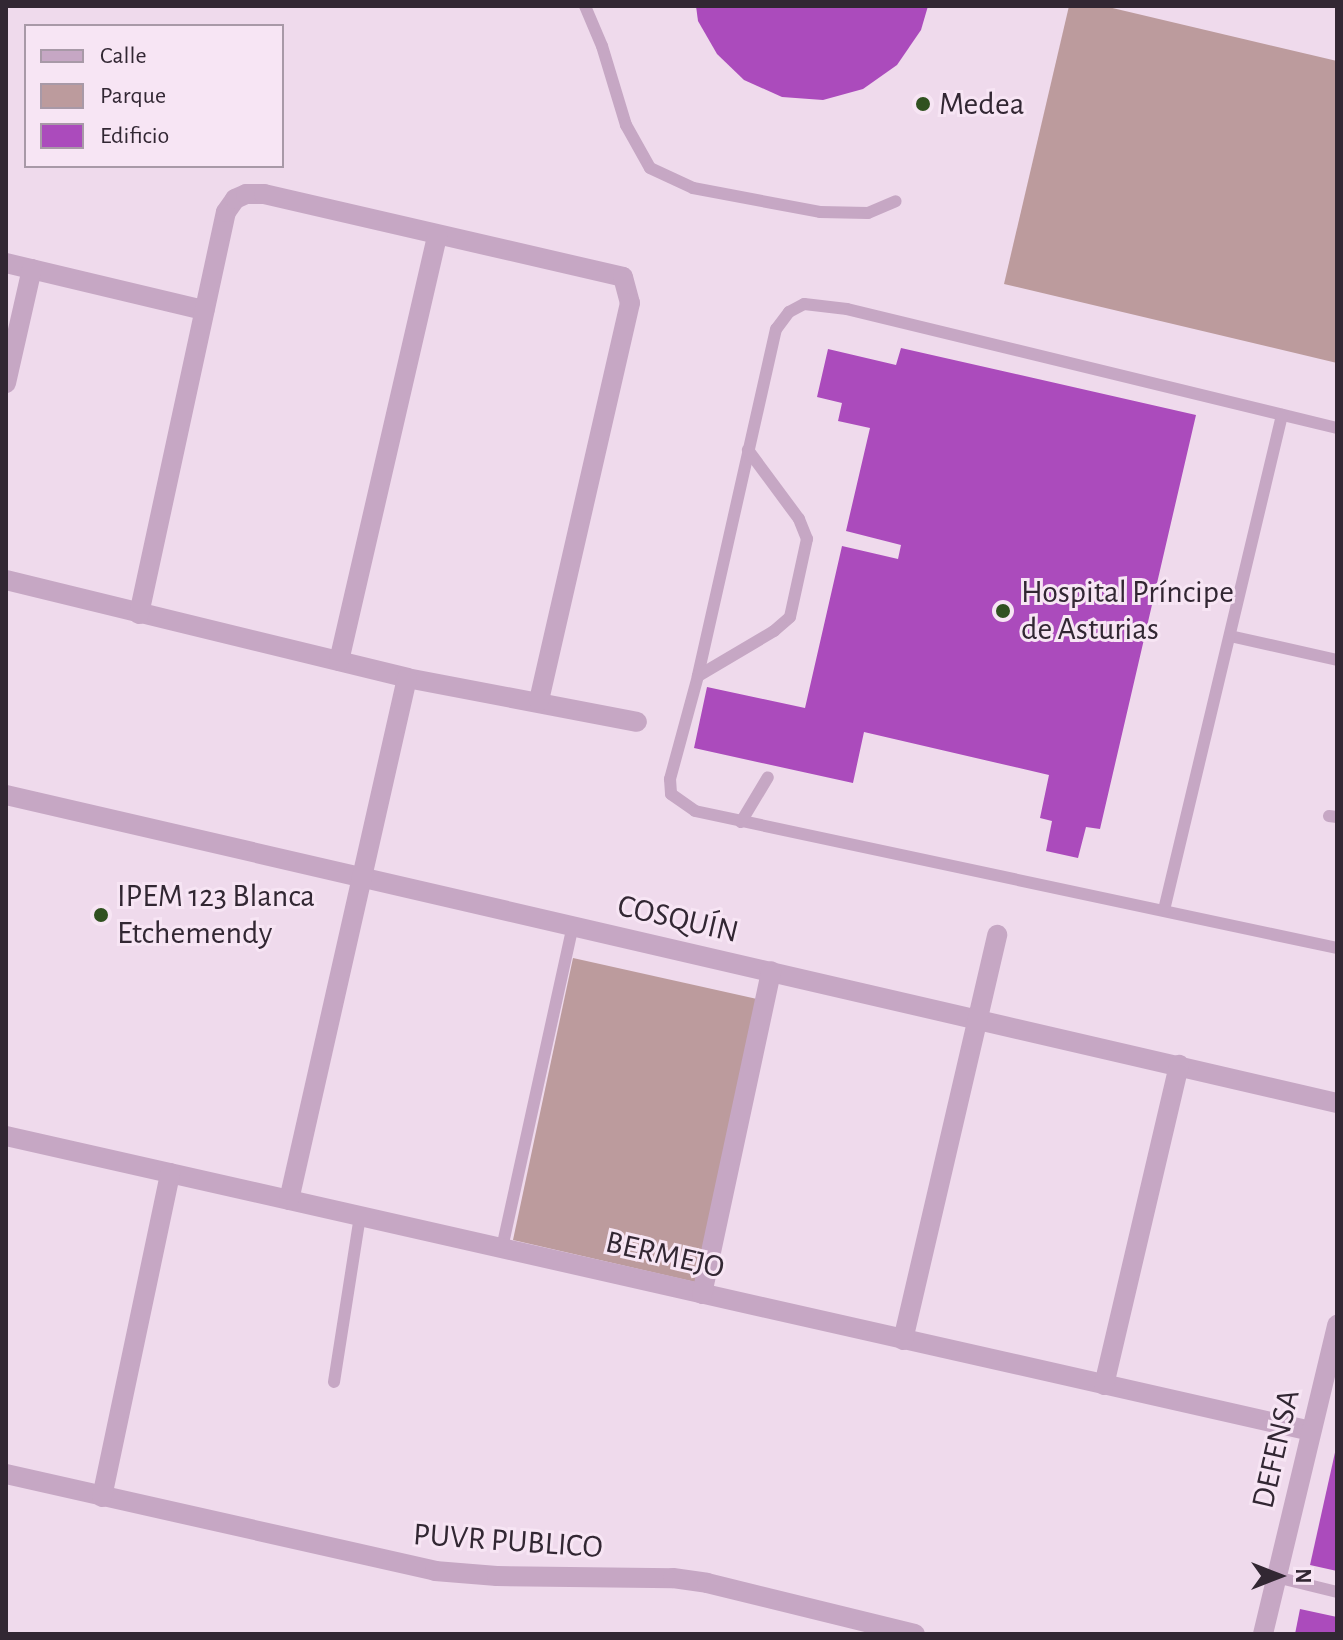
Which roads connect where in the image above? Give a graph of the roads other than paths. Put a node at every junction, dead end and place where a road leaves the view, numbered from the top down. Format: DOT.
graph roads {
  1 [pos="585,6"];
  2 [pos="896,201"];
  3 [pos="437,236"];
  4 [pos="6,263"];
  5 [pos="32,269"];
  6 [pos="204,310"];
  7 [pos="6,383"];
  8 [pos="1282,415"];
  9 [pos="1337,428"];
  10 [pos="748,450"];
  11 [pos="6,580"];
  12 [pos="139,614"];
  13 [pos="1230,636"];
  14 [pos="1337,660"];
  15 [pos="339,661"];
  16 [pos="698,676"];
  17 [pos="407,678"];
  18 [pos="539,701"];
  19 [pos="637,722"];
  20 [pos="768,777"];
  21 [pos="6,795"];
  22 [pos="741,822"];
  23 [pos="360,876"];
  24 [pos="1164,910"];
  25 [pos="573,926"];
  26 [pos="997,935"];
  27 [pos="1337,948"];
  28 [pos="771,971"];
  29 [pos="978,1019"];
  30 [pos="1179,1065"];
  31 [pos="1337,1103"];
  32 [pos="6,1136"];
  33 [pos="170,1173"];
  34 [pos="289,1200"];
  35 [pos="360,1216"];
  36 [pos="502,1248"];
  37 [pos="702,1294"];
  38 [pos="1337,1325"];
  39 [pos="903,1340"];
  40 [pos="334,1382"];
  41 [pos="1104,1385"];
  42 [pos="1311,1431"];
  43 [pos="6,1474"];
  44 [pos="102,1497"];
  45 [pos="1276,1577"];
  46 [pos="1337,1592"];
  47 [pos="915,1634"];
  48 [pos="1263,1634"];
  1 -- 2 [label="lane"];
  3 -- 6 [label="street"];
  3 -- 15 [label="street"];
  3 -- 18 [label="street"];
  4 -- 5 [label="street"];
  5 -- 6 [label="street"];
  5 -- 7 [label="street"];
  6 -- 12 [label="street"];
  8 -- 9 [label="lane"];
  8 -- 10 [label="lane"];
  8 -- 13 [label="lane"];
  10 -- 16 [label="lane"];
  10 -- 16 [label="lane"];
  11 -- 12 [label="street"];
  12 -- 15 [label="street"];
  13 -- 14 [label="lane"];
  13 -- 24 [label="lane"];
  15 -- 17 [label="street"];
  16 -- 22 [label="lane"];
  17 -- 18 [label="street"];
  17 -- 23 [label="street"];
  18 -- 19 [label="street"];
  20 -- 22 [label="lane"];
  21 -- 23 [label="street, COSQUÍN"];
  22 -- 24 [label="lane"];
  23 -- 25 [label="street, COSQUÍN"];
  23 -- 34 [label="street"];
  24 -- 27 [label="lane"];
  25 -- 28 [label="street, COSQUÍN"];
  25 -- 36 [label="lane"];
  26 -- 29 [label="street"];
  28 -- 29 [label="street, COSQUÍN"];
  28 -- 37 [label="street"];
  29 -- 30 [label="street, COSQUÍN"];
  29 -- 39 [label="street"];
  30 -- 31 [label="street, COSQUÍN"];
  30 -- 41 [label="street"];
  32 -- 33 [label="street, BERMEJO"];
  33 -- 34 [label="street, BERMEJO"];
  33 -- 44 [label="street"];
  34 -- 35 [label="street, BERMEJO"];
  35 -- 36 [label="street, BERMEJO"];
  35 -- 40 [label="lane"];
  36 -- 37 [label="street, BERMEJO"];
  37 -- 39 [label="street, BERMEJO"];
  38 -- 42 [label="street, DEFENSA"];
  39 -- 41 [label="street, BERMEJO"];
  41 -- 42 [label="street, BERMEJO"];
  42 -- 45 [label="street, DEFENSA"];
  43 -- 44 [label="street, PUVR PUBLICO"];
  44 -- 47 [label="street, PUVR PUBLICO"];
  45 -- 46 [label="lane"];
  45 -- 48 [label="street, DEFENSA"];
}
